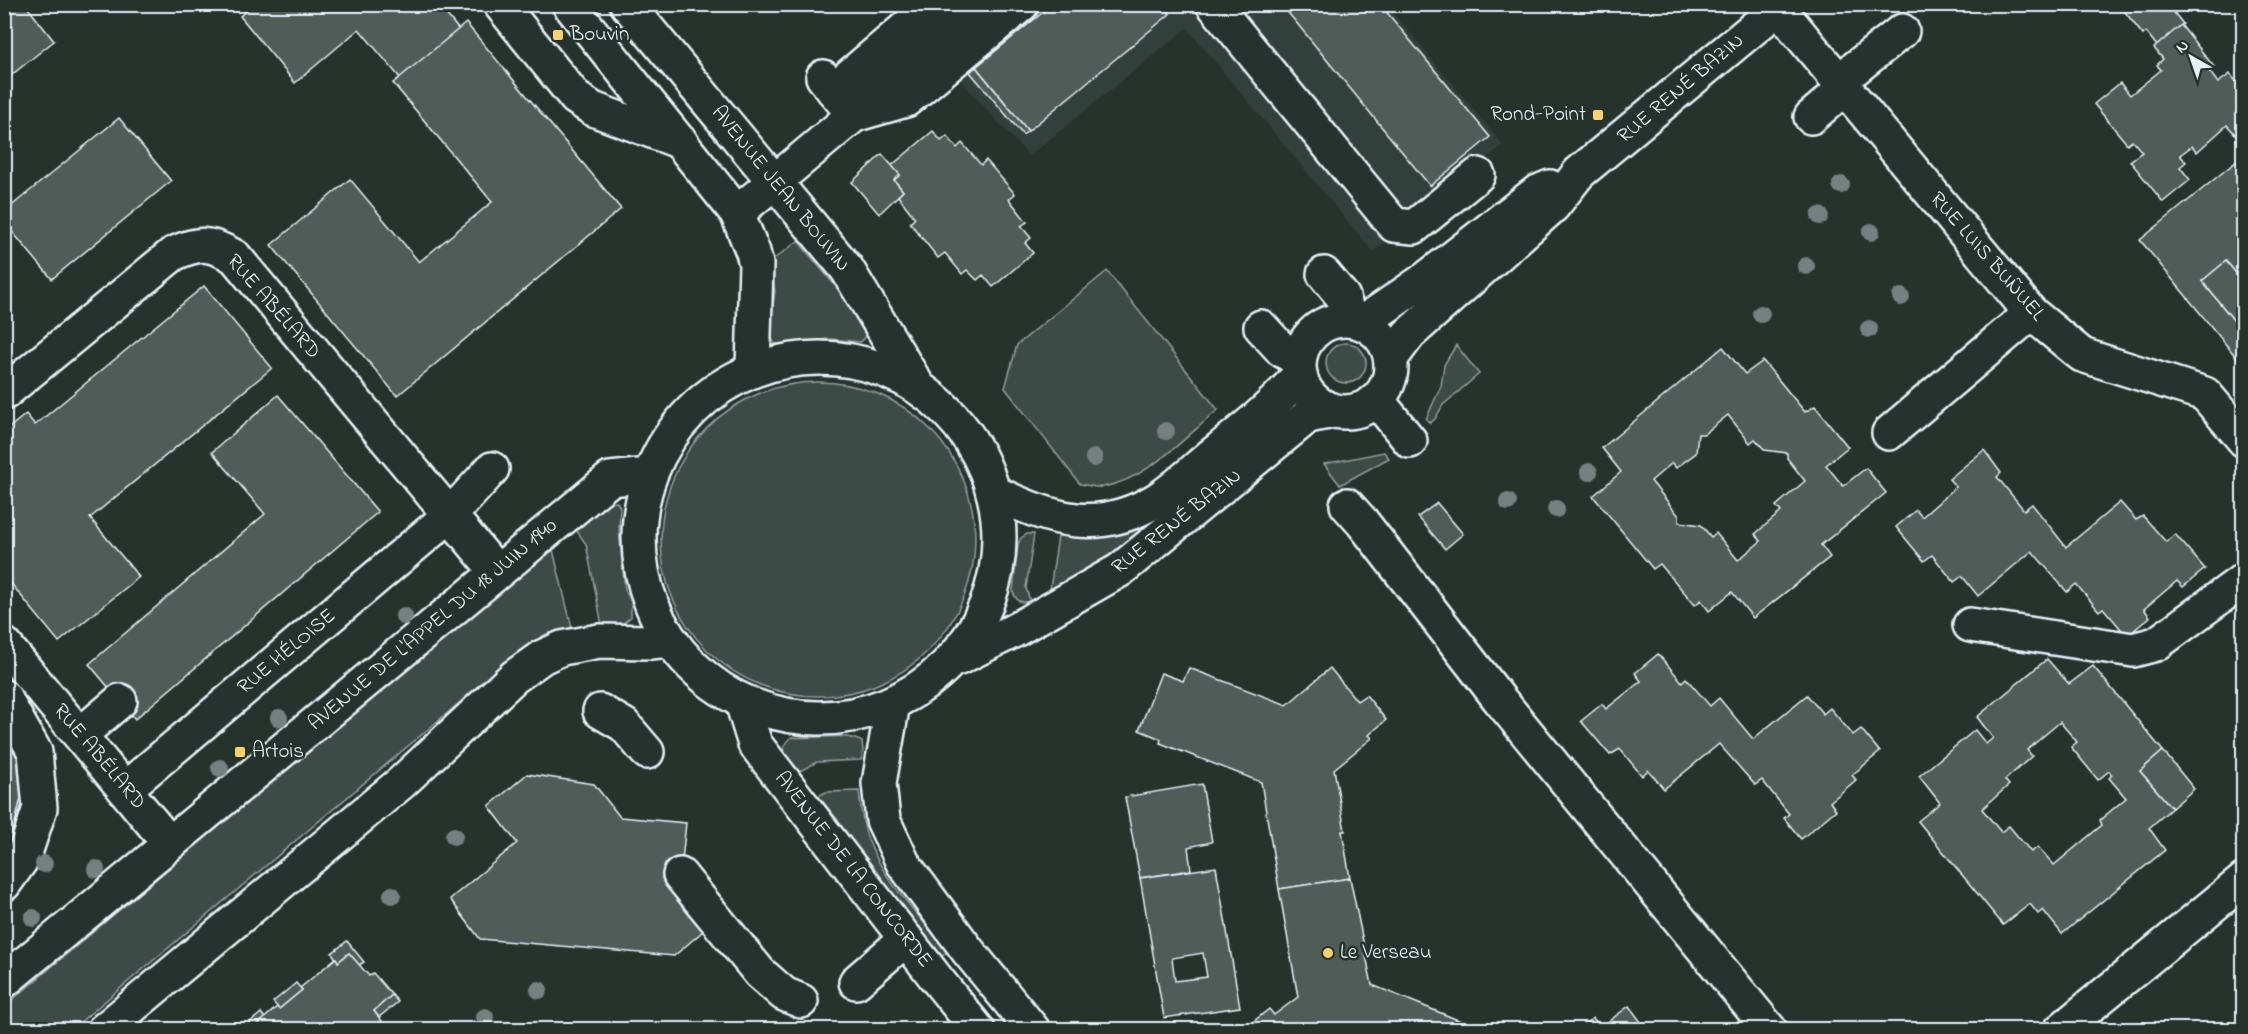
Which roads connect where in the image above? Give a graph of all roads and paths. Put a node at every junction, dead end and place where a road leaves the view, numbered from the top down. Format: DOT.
graph roads {
  1 [pos="500,4"];
  2 [pos="569,4"];
  3 [pos="627,4"];
  4 [pos="934,4"];
  5 [pos="979,4"];
  6 [pos="1022,4"];
  7 [pos="1213,4"];
  8 [pos="1778,6"];
  9 [pos="1902,31"];
  10 [pos="1842,85"];
  11 [pos="854,115"];
  12 [pos="1811,117"];
  13 [pos="682,142"];
  14 [pos="1579,173"];
  15 [pos="1478,175"];
  16 [pos="775,182"];
  17 [pos="737,213"];
  18 [pos="1324,274"];
  19 [pos="2031,313"];
  20 [pos="1356,321"];
  21 [pos="1261,327"];
  22 [pos="1391,358"];
  23 [pos="1299,367"];
  24 [pos="753,369"];
  25 [pos="916,385"];
  26 [pos="4,393"];
  27 [pos="1377,400"];
  28 [pos="1332,411"];
  29 [pos="1889,433"];
  30 [pos="2244,440"];
  31 [pos="1410,441"];
  32 [pos="492,469"];
  33 [pos="649,475"];
  34 [pos="993,492"];
  35 [pos="1347,505"];
  36 [pos="450,515"];
  37 [pos="497,572"];
  38 [pos="2243,581"];
  39 [pos="1970,625"];
  40 [pos="670,640"];
  41 [pos="4,644"];
  42 [pos="951,662"];
  43 [pos="4,697"];
  44 [pos="120,701"];
  45 [pos="742,702"];
  46 [pos="893,703"];
  47 [pos="600,711"];
  48 [pos="81,734"];
  49 [pos="647,752"];
  50 [pos="125,789"];
  51 [pos="169,843"];
  52 [pos="680,874"];
  53 [pos="2244,880"];
  54 [pos="4,884"];
  55 [pos="906,939"];
  56 [pos="4,981"];
  57 [pos="856,982"];
  58 [pos="801,1000"];
  59 [pos="104,1029"];
  60 [pos="978,1029"];
  61 [pos="1033,1029"];
  62 [pos="1770,1029"];
  63 [pos="2061,1029"];
  1 -- 13 [label="street"];
  2 -- 13 [label="street"];
  3 -- 16 [label="street, AVENUE JEAN BOUVIN"];
  4 -- 11 [label="street"];
  5 -- 11 [label="street"];
  6 -- 11 [label="street"];
  7 -- 15 [label="street"];
  8 -- 10 [label="street, RUE LUIS BUÑUEL"];
  8 -- 14 [label="street, RUE RENÉ BAZIN"];
  9 -- 10 [label="street"];
  10 -- 12 [label="street"];
  10 -- 19 [label="street, RUE LUIS BUÑUEL"];
  11 -- 16 [label="street"];
  13 -- 17 [label="street"];
  14 -- 20 [label="street, RUE RENÉ BAZIN"];
  14 -- 22 [label="street, RUE RENÉ BAZIN"];
  16 -- 17 [label="street"];
  16 -- 25 [label="street, AVENUE JEAN BOUVIN"];
  17 -- 24 [label="street"];
  18 -- 20 [label="street"];
  19 -- 29 [label="street"];
  19 -- 30 [label="street, RUE LUIS BUÑUEL"];
  20 -- 22 [label="street"];
  20 -- 23 [label="street"];
  21 -- 23 [label="street"];
  22 -- 27 [label="street"];
  23 -- 28 [label="street"];
  23 -- 34 [label="street, RUE RENÉ BAZIN"];
  24 -- 25 [label="street"];
  24 -- 33 [label="street"];
  25 -- 34 [label="street"];
  26 -- 36 [label="street, RUE ABÉLARD"];
  27 -- 28 [label="street"];
  27 -- 31 [label="street"];
  28 -- 42 [label="street, RUE RENÉ BAZIN"];
  32 -- 36 [label="street, RUE HÉLOISE"];
  33 -- 37 [label="street, AVENUE DE L'APPEL DU 18 JUIN 1940"];
  33 -- 40 [label="street"];
  34 -- 42 [label="street"];
  35 -- 62 [label="street"];
  36 -- 37 [label="street, RUE ABÉLARD"];
  36 -- 50 [label="street, RUE HÉLOISE"];
  37 -- 51 [label="street, AVENUE DE L'APPEL DU 18 JUIN 1940"];
  38 -- 39 [label="street"];
  40 -- 45 [label="street"];
  40 -- 59 [label="street"];
  41 -- 48 [label="street, RUE ABÉLARD"];
  42 -- 46 [label="street"];
  43 -- 54 [label="street"];
  44 -- 48 [label="street"];
  45 -- 46 [label="street"];
  45 -- 55 [label="street, AVENUE DE LA CONCORDE"];
  46 -- 61 [label="street, AVENUE DE LA CONCORDE"];
  47 -- 49 [label="street"];
  48 -- 50 [label="street, RUE ABÉLARD"];
  50 -- 51 [label="street, RUE ABÉLARD"];
  51 -- 56 [label="street, AVENUE DE L'APPEL DU 18 JUIN 1940"];
  52 -- 58 [label="street"];
  53 -- 63 [label="street"];
  55 -- 57 [label="street"];
  55 -- 60 [label="street, AVENUE DE LA CONCORDE"];
}
